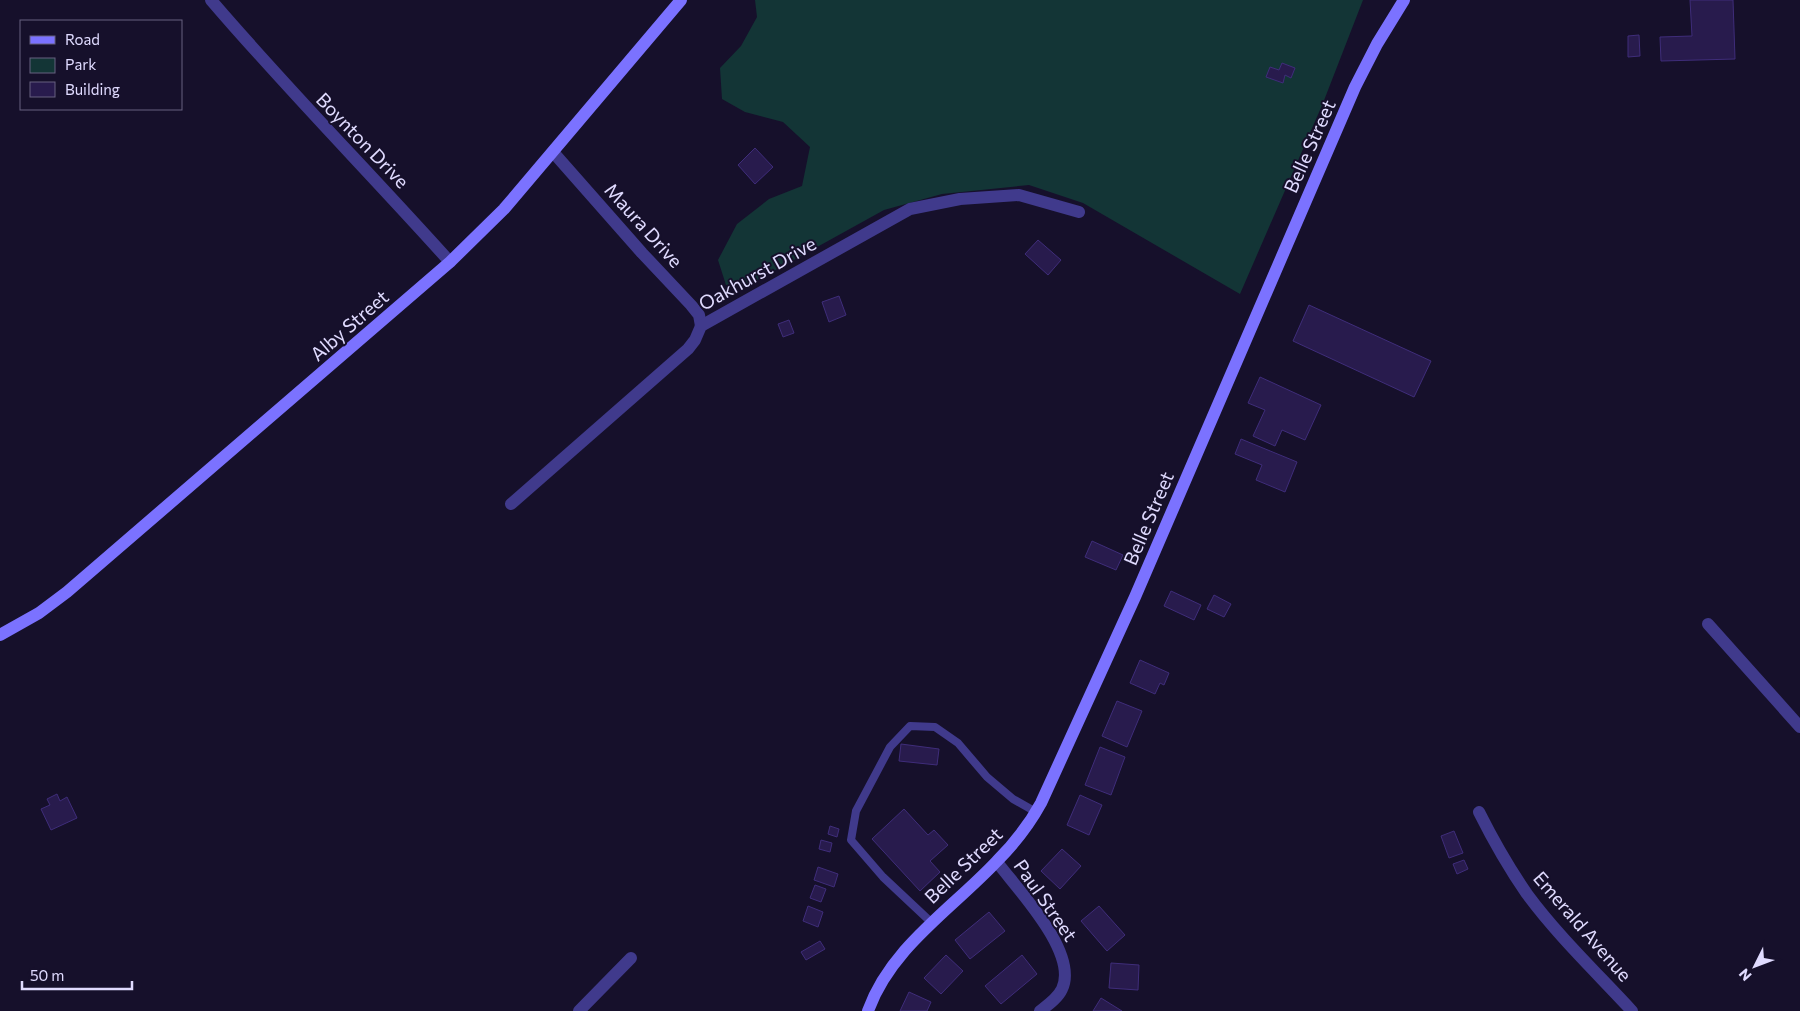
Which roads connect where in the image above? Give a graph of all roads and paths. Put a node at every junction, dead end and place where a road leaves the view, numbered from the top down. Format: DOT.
graph roads {
  1 [pos="211,0"];
  2 [pos="681,0"];
  3 [pos="1404,0"];
  4 [pos="554,152"];
  5 [pos="1079,212"];
  6 [pos="450,262"];
  7 [pos="701,326"];
  8 [pos="511,504"];
  9 [pos="1708,624"];
  10 [pos="0,635"];
  11 [pos="1800,727"];
  12 [pos="1036,812"];
  13 [pos="1479,812"];
  14 [pos="997,862"];
  15 [pos="932,923"];
  16 [pos="631,958"];
  17 [pos="579,1011"];
  18 [pos="868,1011"];
  19 [pos="1040,1011"];
  20 [pos="1632,1011"];
  1 -- 6 [label="street, Boynton Drive"];
  2 -- 4 [label="street, Alby Street"];
  3 -- 12 [label="street, Belle Street"];
  4 -- 6 [label="street, Alby Street"];
  4 -- 7 [label="street, Maura Drive"];
  5 -- 7 [label="street, Oakhurst Drive"];
  6 -- 10 [label="street, Alby Street"];
  7 -- 8 [label="street, Oakhurst Drive"];
  9 -- 11 [label="street"];
  12 -- 14 [label="street, Belle Street"];
  12 -- 15 [label="lane"];
  13 -- 20 [label="street, Emerald Avenue"];
  14 -- 15 [label="street, Belle Street"];
  14 -- 19 [label="street, Paul Street"];
  15 -- 18 [label="street, Belle Street"];
  16 -- 17 [label="street"];
}
